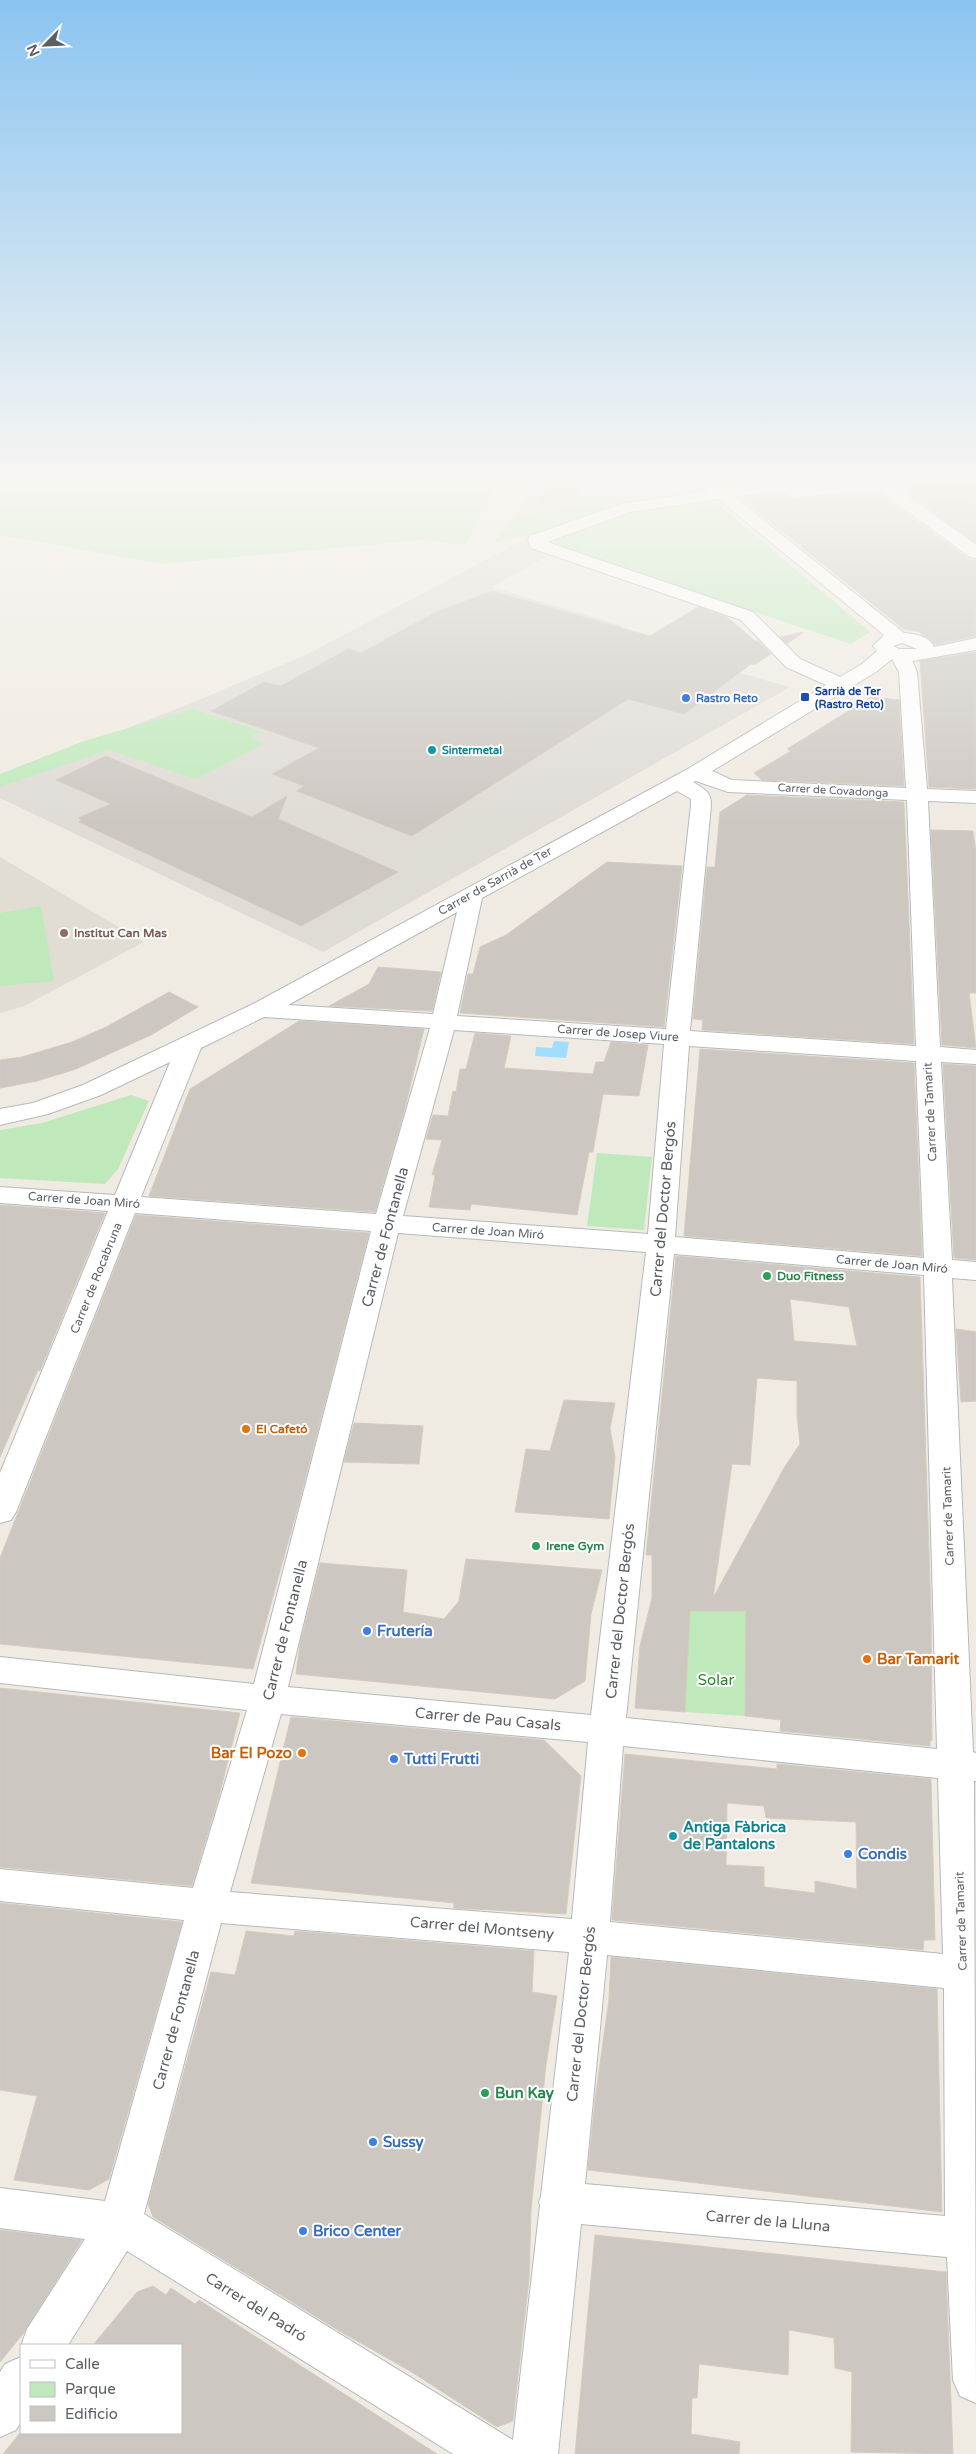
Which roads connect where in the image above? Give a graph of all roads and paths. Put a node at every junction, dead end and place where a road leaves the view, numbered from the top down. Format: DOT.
graph roads {
  1 [pos="687,596"];
  2 [pos="842,596"];
  3 [pos="976,631"];
  4 [pos="976,644"];
  5 [pos="905,648"];
  6 [pos="841,685"];
  7 [pos="685,778"];
  8 [pos="915,794"];
  9 [pos="976,797"];
  10 [pos="472,893"];
  11 [pos="260,1010"];
  12 [pos="444,1021"];
  13 [pos="677,1037"];
  14 [pos="190,1044"];
  15 [pos="927,1053"];
  16 [pos="976,1057"];
  17 [pos="92,1090"];
  18 [pos="0,1109"];
  19 [pos="0,1117"];
  20 [pos="0,1195"];
  21 [pos="126,1203"];
  22 [pos="387,1223"];
  23 [pos="661,1244"];
  24 [pos="938,1268"];
  25 [pos="976,1271"];
  26 [pos="0,1512"];
  27 [pos="0,1670"];
  28 [pos="268,1699"];
  29 [pos="608,1730"];
  30 [pos="966,1766"];
  31 [pos="0,1885"];
  32 [pos="207,1906"];
  33 [pos="590,1937"];
  34 [pos="963,1973"];
  35 [pos="560,2202"];
  36 [pos="0,2208"];
  37 [pos="120,2223"];
  38 [pos="972,2239"];
  39 [pos="45,2344"];
  40 [pos="976,2380"];
  41 [pos="20,2382"];
  42 [pos="0,2414"];
  43 [pos="496,2454"];
  44 [pos="535,2454"];
  1 -- 6 [label="street"];
  2 -- 5 [label="street"];
  3 -- 5 [label="street"];
  4 -- 5 [label="street"];
  5 -- 6 [label="street, Carrer de Sarrià de Ter"];
  5 -- 8 [label="street, Carrer de Tamarit"];
  6 -- 7 [label="street, Carrer de Sarrià de Ter"];
  7 -- 8 [label="street, Carrer de Covadonga"];
  7 -- 10 [label="street, Carrer de Sarrià de Ter"];
  7 -- 13 [label="street, Carrer del Doctor Bergós"];
  8 -- 9 [label="street, Carrer de Covadonga"];
  8 -- 15 [label="street, Carrer de Tamarit"];
  10 -- 11 [label="street, Carrer de Sarrià de Ter"];
  10 -- 12 [label="street, Carrer de Fontanella"];
  11 -- 12 [label="street, Carrer de Josep Viure"];
  11 -- 14 [label="street, Carrer de Sarrià de Ter"];
  12 -- 13 [label="street, Carrer de Josep Viure"];
  12 -- 22 [label="street, Carrer de Fontanella"];
  13 -- 15 [label="street, Carrer de Josep Viure"];
  13 -- 23 [label="street, Carrer del Doctor Bergós"];
  14 -- 17 [label="street, Carrer de Sarrià de Ter"];
  14 -- 21 [label="street, Carrer de Rocabruna"];
  15 -- 16 [label="street, Carrer de Josep Viure"];
  15 -- 24 [label="street, Carrer de Tamarit"];
  17 -- 18 [label="street, Carrer de Sarrià de Ter"];
  17 -- 19 [label="street, Carrer de Sarrià de Ter"];
  20 -- 21 [label="street, Carrer de Joan Miró"];
  21 -- 22 [label="street, Carrer de Joan Miró"];
  21 -- 26 [label="street, Carrer de Rocabruna"];
  22 -- 23 [label="street, Carrer de Joan Miró"];
  22 -- 28 [label="street, Carrer de Fontanella"];
  23 -- 24 [label="street, Carrer de Joan Miró"];
  23 -- 29 [label="street, Carrer del Doctor Bergós"];
  24 -- 25 [label="street, Carrer de Joan Miró"];
  24 -- 30 [label="street, Carrer de Tamarit"];
  27 -- 28 [label="street, Carrer de Pau Casals"];
  28 -- 29 [label="street, Carrer de Pau Casals"];
  28 -- 32 [label="street, Carrer de Fontanella"];
  29 -- 30 [label="street, Carrer de Pau Casals"];
  29 -- 33 [label="street, Carrer del Doctor Bergós"];
  30 -- 34 [label="street, Carrer de Tamarit"];
  31 -- 32 [label="street, Carrer del Montseny"];
  32 -- 33 [label="street, Carrer del Montseny"];
  32 -- 37 [label="street, Carrer de Fontanella"];
  33 -- 34 [label="street, Carrer del Montseny"];
  33 -- 35 [label="street, Carrer del Doctor Bergós"];
  34 -- 38 [label="street, Carrer de Tamarit"];
  35 -- 38 [label="street, Carrer de la Lluna"];
  35 -- 44 [label="street, Carrer del Doctor Bergós"];
  36 -- 37 [label="street, Carrer del Padró"];
  37 -- 39 [label="street, Carrer de Fontanella"];
  37 -- 43 [label="street, Carrer del Padró"];
  38 -- 40 [label="street, Carrer de Tamarit"];
  41 -- 42 [label="street"];
}
